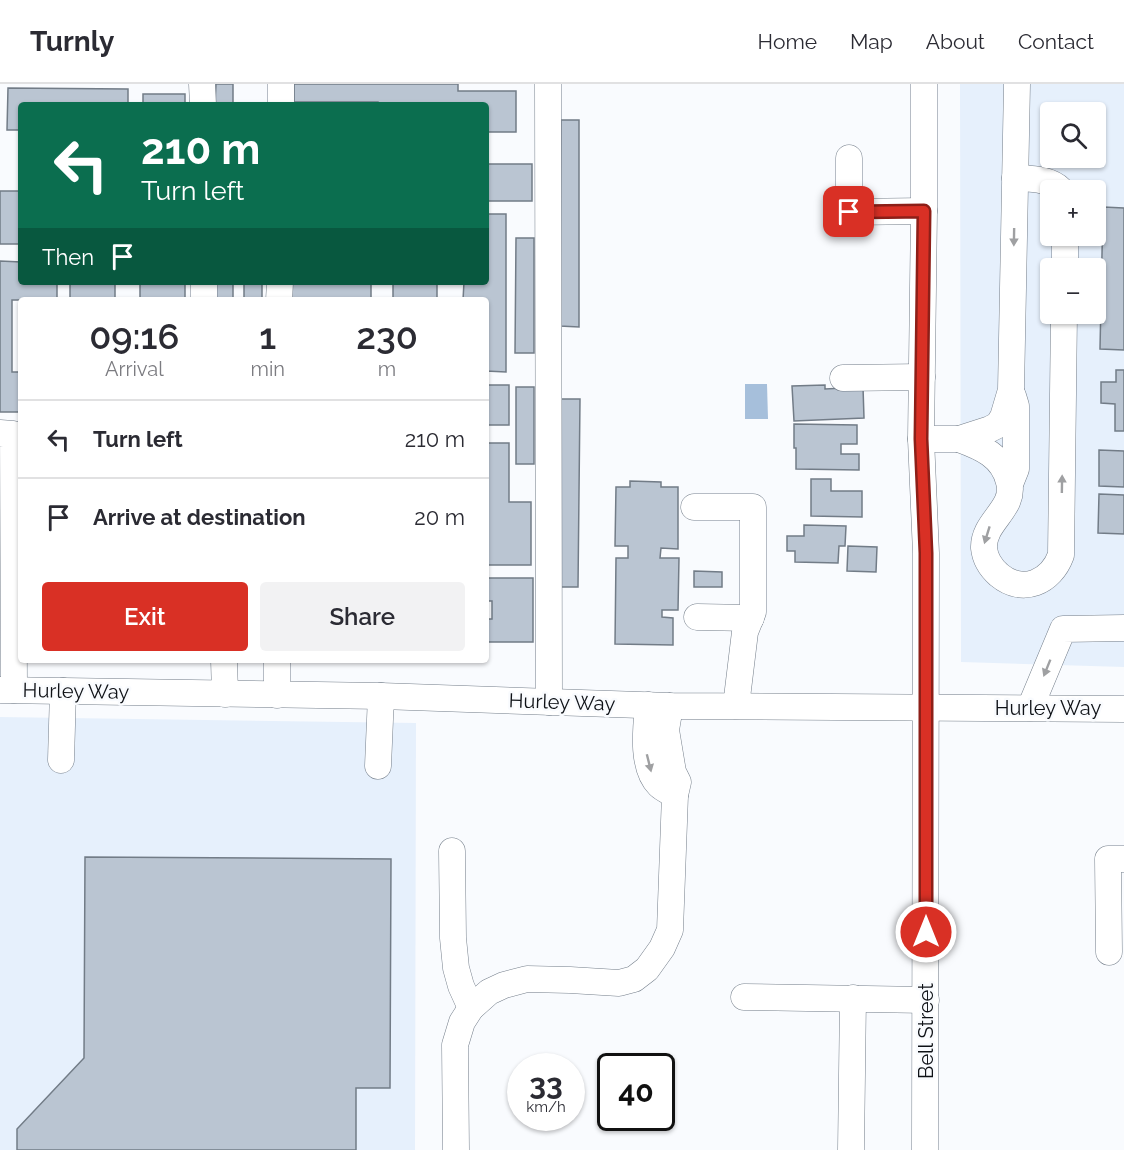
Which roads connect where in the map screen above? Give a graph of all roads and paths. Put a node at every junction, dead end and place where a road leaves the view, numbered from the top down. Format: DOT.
graph roads {
  1 [pos="202,84"];
  2 [pos="282,84"];
  3 [pos="548,84"];
  4 [pos="924,84"];
  5 [pos="1017,84"];
  6 [pos="202,102"];
  7 [pos="281,102"];
  8 [pos="849,158"];
  9 [pos="1015,178"];
  10 [pos="1040,180"];
  11 [pos="924,211"];
  12 [pos="1064,324"];
  13 [pos="922,377"];
  14 [pos="843,378"];
  15 [pos="1011,390"];
  16 [pos="0,433"];
  17 [pos="921,439"];
  18 [pos="959,439"];
  19 [pos="1010,484"];
  20 [pos="694,507"];
  21 [pos="697,618"];
  22 [pos="751,618"];
  23 [pos="1124,628"];
  24 [pos="224,663"];
  25 [pos="277,663"];
  26 [pos="7,690"];
  27 [pos="63,691"];
  28 [pos="225,694"];
  29 [pos="277,695"];
  30 [pos="381,696"];
  31 [pos="549,702"];
  32 [pos="659,705"];
  33 [pos="736,706"];
  34 [pos="927,707"];
  35 [pos="1030,708"];
  36 [pos="1124,709"];
  37 [pos="61,760"];
  38 [pos="378,766"];
  39 [pos="452,851"];
  40 [pos="1124,859"];
  41 [pos="1109,952"];
  42 [pos="744,997"];
  43 [pos="853,999"];
  44 [pos="926,1000"];
  45 [pos="471,1008"];
  46 [pos="456,1150"];
  47 [pos="850,1150"];
  48 [pos="926,1150"];
  1 -- 6 [label="street"];
  2 -- 7 [label="street"];
  3 -- 31 [label="street"];
  4 -- 11 [label="street, Bell Street"];
  5 -- 9 [label="street"];
  8 -- 11 [label="street"];
  9 -- 10 [label="street"];
  9 -- 15 [label="street, one-way"];
  11 -- 13 [label="street, Bell Street"];
  19 -- 12 [label="street, one-way"];
  13 -- 14 [label="street"];
  13 -- 17 [label="street, Bell Street"];
  15 -- 18 [label="street"];
  15 -- 19 [label="street"];
  16 -- 26 [label="street"];
  17 -- 18 [label="street"];
  17 -- 34 [label="street, Bell Street"];
  18 -- 19 [label="street"];
  20 -- 22 [label="street"];
  21 -- 22 [label="street"];
  22 -- 33 [label="street"];
  23 -- 35 [label="street, one-way"];
  24 -- 28 [label="street"];
  25 -- 29 [label="street"];
  26 -- 27 [label="street, Hurley Way"];
  27 -- 28 [label="street, Hurley Way"];
  27 -- 37 [label="street"];
  28 -- 29 [label="street, Hurley Way"];
  29 -- 30 [label="street, Hurley Way"];
  30 -- 31 [label="street, Hurley Way"];
  30 -- 38 [label="street"];
  31 -- 32 [label="street, Hurley Way"];
  32 -- 33 [label="street, Hurley Way"];
  32 -- 45 [label="street"];
  33 -- 34 [label="street, Hurley Way"];
  34 -- 35 [label="street, Hurley Way"];
  34 -- 44 [label="street, Bell Street"];
  35 -- 36 [label="street, Hurley Way"];
  39 -- 45 [label="street"];
  40 -- 41 [label="street"];
  42 -- 43 [label="street"];
  43 -- 44 [label="street"];
  43 -- 47 [label="street"];
  44 -- 48 [label="street, Bell Street"];
  45 -- 46 [label="street"];
}
